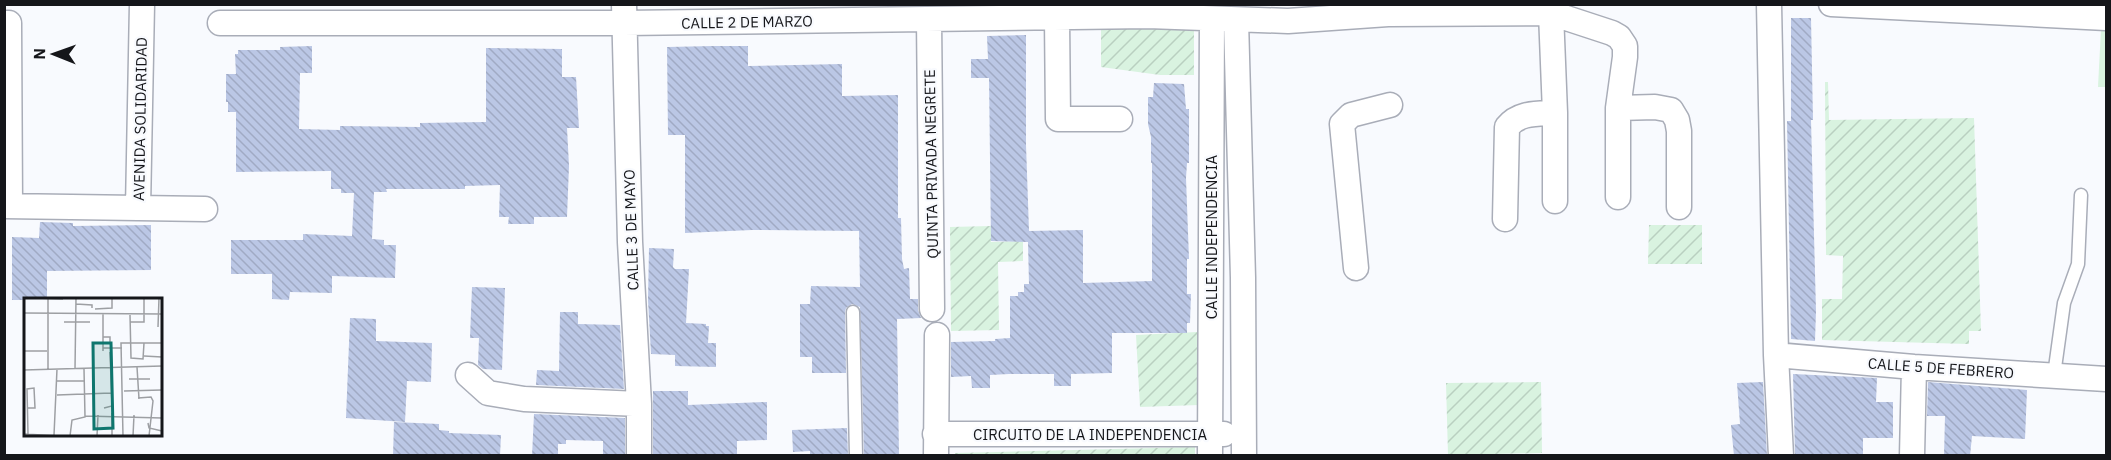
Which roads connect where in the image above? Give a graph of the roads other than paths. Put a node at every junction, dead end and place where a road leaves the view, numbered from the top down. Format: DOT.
graph roads {
  1 [pos="142,4"];
  2 [pos="1323,4"];
  3 [pos="1769,4"];
  4 [pos="1831,4"];
  5 [pos="1148,10"];
  6 [pos="1551,13"];
  7 [pos="624,14"];
  8 [pos="1057,18"];
  9 [pos="2106,18"];
  10 [pos="929,19"];
  11 [pos="1212,19"];
  12 [pos="1236,20"];
  13 [pos="1281,21"];
  14 [pos="4,22"];
  15 [pos="220,23"];
  16 [pos="1390,105"];
  17 [pos="1618,108"];
  18 [pos="1555,112"];
  19 [pos="1120,119"];
  20 [pos="2081,195"];
  21 [pos="1618,197"];
  22 [pos="1555,201"];
  23 [pos="7,206"];
  24 [pos="1679,207"];
  25 [pos="138,208"];
  26 [pos="205,209"];
  27 [pos="1505,219"];
  28 [pos="1356,267"];
  29 [pos="1243,278"];
  30 [pos="1211,279"];
  31 [pos="932,309"];
  32 [pos="854,312"];
  33 [pos="937,335"];
  34 [pos="1776,355"];
  35 [pos="1914,367"];
  36 [pos="468,375"];
  37 [pos="2054,375"];
  38 [pos="2106,379"];
  39 [pos="639,404"];
  40 [pos="936,445"];
  41 [pos="1210,445"];
  42 [pos="1244,445"];
  43 [pos="639,456"];
  44 [pos="856,456"];
  45 [pos="1781,456"];
  46 [pos="1912,456"];
  1 -- 25 [label="street, AVENIDA SOLIDARIDAD"];
  2 -- 13 [label="street, CALLE 2 DE MARZO"];
  3 -- 34 [label="street"];
  4 -- 9 [label="street"];
  5 -- 8 [label="street, CALLE 2 DE MARZO"];
  5 -- 11 [label="street, CALLE 2 DE MARZO"];
  6 -- 13 [label="street"];
  6 -- 17 [label="street"];
  6 -- 18 [label="street"];
  7 -- 10 [label="street, CALLE 2 DE MARZO"];
  7 -- 15 [label="street, CALLE 2 DE MARZO"];
  7 -- 39 [label="street, CALLE 3 DE MAYO"];
  8 -- 10 [label="street, CALLE 2 DE MARZO"];
  8 -- 19 [label="street"];
  10 -- 31 [label="street, QUINTA PRIVADA NEGRETE"];
  11 -- 12 [label="street, CALLE 2 DE MARZO"];
  11 -- 30 [label="street, CALLE INDEPENDENCIA"];
  12 -- 13 [label="street, CALLE 2 DE MARZO"];
  12 -- 29 [label="street, CALLE INDEPENDENCIA"];
  14 -- 23 [label="street"];
  16 -- 28 [label="street"];
  17 -- 21 [label="street"];
  17 -- 24 [label="street"];
  18 -- 22 [label="street"];
  18 -- 27 [label="street"];
  20 -- 37 [label="lane"];
  23 -- 25 [label="street, AVENIDA SOLIDARIDAD"];
  25 -- 26 [label="street"];
  29 -- 30 [label="street"];
  29 -- 42 [label="street, CALLE INDEPENDENCIA"];
  30 -- 41 [label="street, CALLE INDEPENDENCIA"];
  32 -- 44 [label="lane"];
  33 -- 40 [label="street"];
  34 -- 35 [label="street, CALLE 5 DE FEBRERO"];
  34 -- 45 [label="street"];
  35 -- 37 [label="street, CALLE 5 DE FEBRERO"];
  35 -- 46 [label="street"];
  36 -- 39 [label="street"];
  37 -- 38 [label="street, CALLE 5 DE FEBRERO"];
  39 -- 43 [label="street, CALLE 3 DE MAYO"];
  40 -- 41 [label="street, CIRCUITO DE LA INDEPENDENCIA"];
  41 -- 42 [label="street, CIRCUITO DE LA INDEPENDENCIA"];
}
